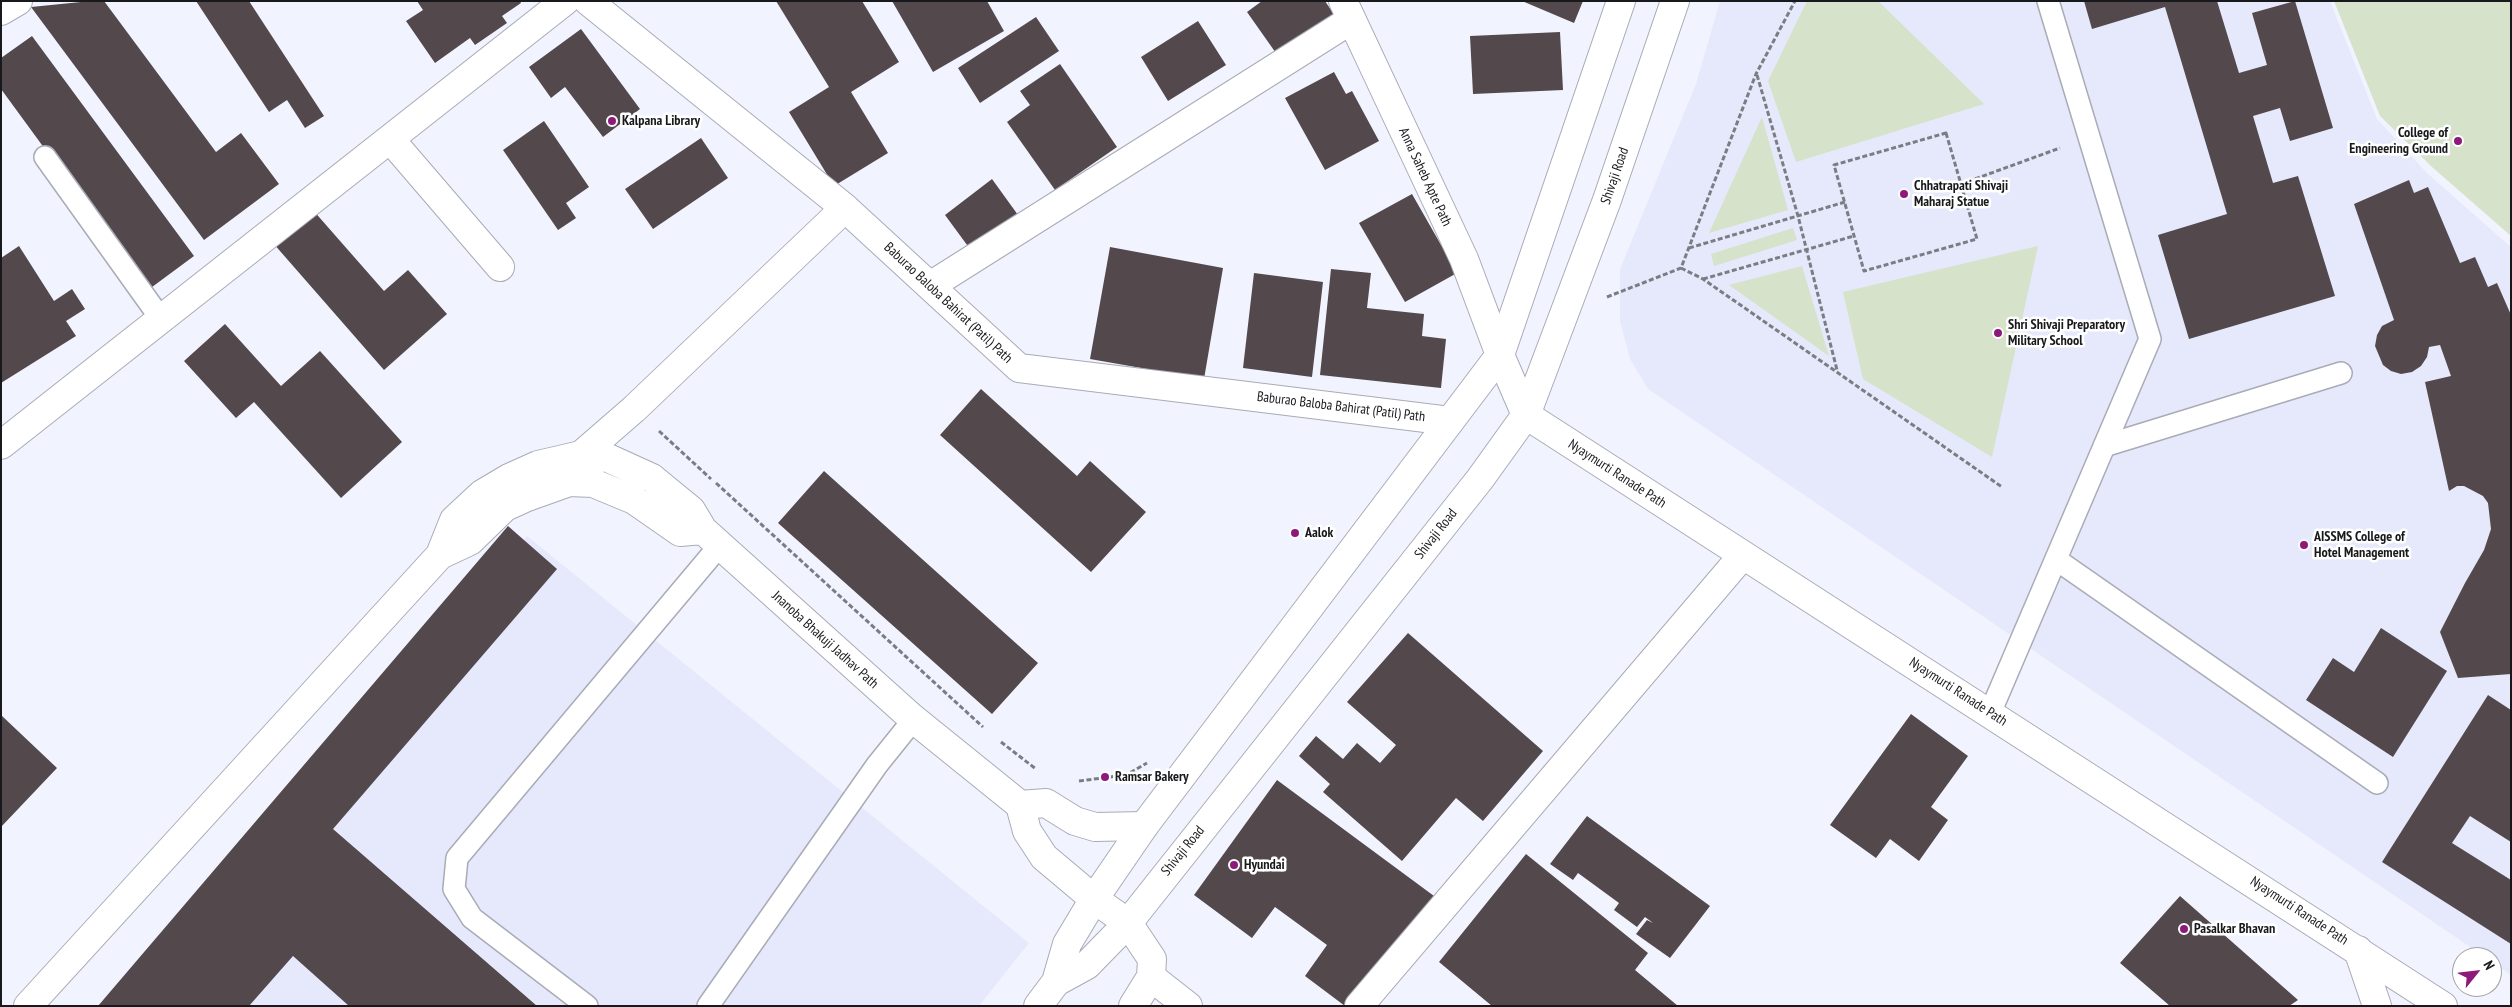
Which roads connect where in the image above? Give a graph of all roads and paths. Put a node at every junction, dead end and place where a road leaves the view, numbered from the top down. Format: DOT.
graph roads {
  1 [pos="18,1"];
  2 [pos="565,1"];
  3 [pos="588,1"];
  4 [pos="1621,1"];
  5 [pos="1675,1"];
  6 [pos="1795,1"];
  7 [pos="2048,1"];
  8 [pos="1,11"];
  9 [pos="1347,11"];
  10 [pos="1756,74"];
  11 [pos="2089,137"];
  12 [pos="390,139"];
  13 [pos="45,157"];
  14 [pos="1961,184"];
  15 [pos="1845,202"];
  16 [pos="845,208"];
  17 [pos="1798,216"];
  18 [pos="1854,236"];
  19 [pos="1688,248"];
  20 [pos="1807,251"];
  21 [pos="500,267"];
  22 [pos="1680,268"];
  23 [pos="1703,279"];
  24 [pos="930,286"];
  25 [pos="1604,299"];
  26 [pos="161,319"];
  27 [pos="1500,355"];
  28 [pos="1837,371"];
  29 [pos="2341,373"];
  30 [pos="634,409"];
  31 [pos="1526,415"];
  32 [pos="1450,421"];
  33 [pos="1,446"];
  34 [pos="2104,446"];
  35 [pos="581,454"];
  36 [pos="570,482"];
  37 [pos="2002,487"];
  38 [pos="712,538"];
  39 [pos="440,555"];
  40 [pos="1743,555"];
  41 [pos="2057,560"];
  42 [pos="1990,713"];
  43 [pos="914,719"];
  44 [pos="987,731"];
  45 [pos="994,737"];
  46 [pos="1150,760"];
  47 [pos="1044,775"];
  48 [pos="1071,780"];
  49 [pos="2377,783"];
  50 [pos="1020,805"];
  51 [pos="1144,826"];
  52 [pos="1094,899"];
  53 [pos="1128,923"];
  54 [pos="2358,950"];
  55 [pos="1151,978"];
  56 [pos="1056,982"];
  57 [pos="28,1006"];
  58 [pos="587,1006"];
  59 [pos="708,1006"];
  60 [pos="1038,1006"];
  61 [pos="1133,1006"];
  62 [pos="1188,1006"];
  63 [pos="1359,1006"];
  64 [pos="2377,1006"];
  65 [pos="2443,1006"];
  1 -- 8 [label="main road"];
  2 -- 12 [label="main road"];
  3 -- 16 [label="main road, Baburao Baloba Bahirat (Patil) Path"];
  4 -- 27 [label="main road, Shivaji Road"];
  5 -- 31 [label="main road, Shivaji Road"];
  6 -- 10 [label="path"];
  7 -- 11 [label="lane"];
  9 -- 24 [label="main road"];
  9 -- 27 [label="main road, Anna Saheb Apte Path"];
  10 -- 17 [label="path"];
  10 -- 19 [label="path"];
  11 -- 14 [label="path"];
  11 -- 34 [label="lane"];
  12 -- 21 [label="main road"];
  12 -- 26 [label="main road"];
  13 -- 26 [label="lane"];
  14 -- 15 [label="path"];
  14 -- 18 [label="path"];
  15 -- 17 [label="path"];
  15 -- 18 [label="path"];
  16 -- 24 [label="main road, Baburao Baloba Bahirat (Patil) Path"];
  16 -- 30 [label="main road"];
  17 -- 19 [label="path"];
  17 -- 20 [label="path"];
  18 -- 20 [label="path"];
  19 -- 22 [label="path"];
  20 -- 23 [label="path"];
  20 -- 28 [label="path"];
  22 -- 23 [label="path"];
  22 -- 25 [label="path"];
  23 -- 28 [label="path"];
  24 -- 32 [label="main road, Baburao Baloba Bahirat (Patil) Path"];
  26 -- 33 [label="main road"];
  27 -- 31 [label="main road"];
  27 -- 32 [label="main road, Shivaji Road"];
  28 -- 37 [label="path"];
  29 -- 34 [label="lane"];
  30 -- 35 [label="main road"];
  30 -- 44 [label="path"];
  31 -- 40 [label="main road, Nyaymurti Ranade Path"];
  31 -- 53 [label="main road, Shivaji Road"];
  32 -- 51 [label="main road, Shivaji Road"];
  34 -- 41 [label="lane"];
  35 -- 36 [label="main road"];
  35 -- 38 [label="main road, Jnanoba Bhakuji Jadhav Path"];
  35 -- 39 [label="main road"];
  36 -- 38 [label="main road"];
  36 -- 39 [label="main road"];
  38 -- 43 [label="main road, Jnanoba Bhakuji Jadhav Path"];
  38 -- 58 [label="lane"];
  39 -- 57 [label="main road"];
  40 -- 42 [label="main road, Nyaymurti Ranade Path"];
  40 -- 63 [label="main road"];
  41 -- 42 [label="lane"];
  41 -- 49 [label="lane"];
  42 -- 54 [label="main road, Nyaymurti Ranade Path"];
  43 -- 50 [label="main road, Jnanoba Bhakuji Jadhav Path"];
  43 -- 59 [label="lane"];
  45 -- 47 [label="path"];
  46 -- 48 [label="path"];
  50 -- 51 [label="main road"];
  50 -- 52 [label="main road"];
  51 -- 52 [label="main road, Shivaji Road"];
  52 -- 53 [label="main road"];
  52 -- 56 [label="main road, Shivaji Road"];
  53 -- 55 [label="main road"];
  53 -- 56 [label="main road, Shivaji Road"];
  54 -- 64 [label="main road"];
  54 -- 65 [label="main road, Nyaymurti Ranade Path"];
  55 -- 61 [label="main road"];
  55 -- 62 [label="main road"];
  56 -- 60 [label="main road, Shivaji Road"];
}
